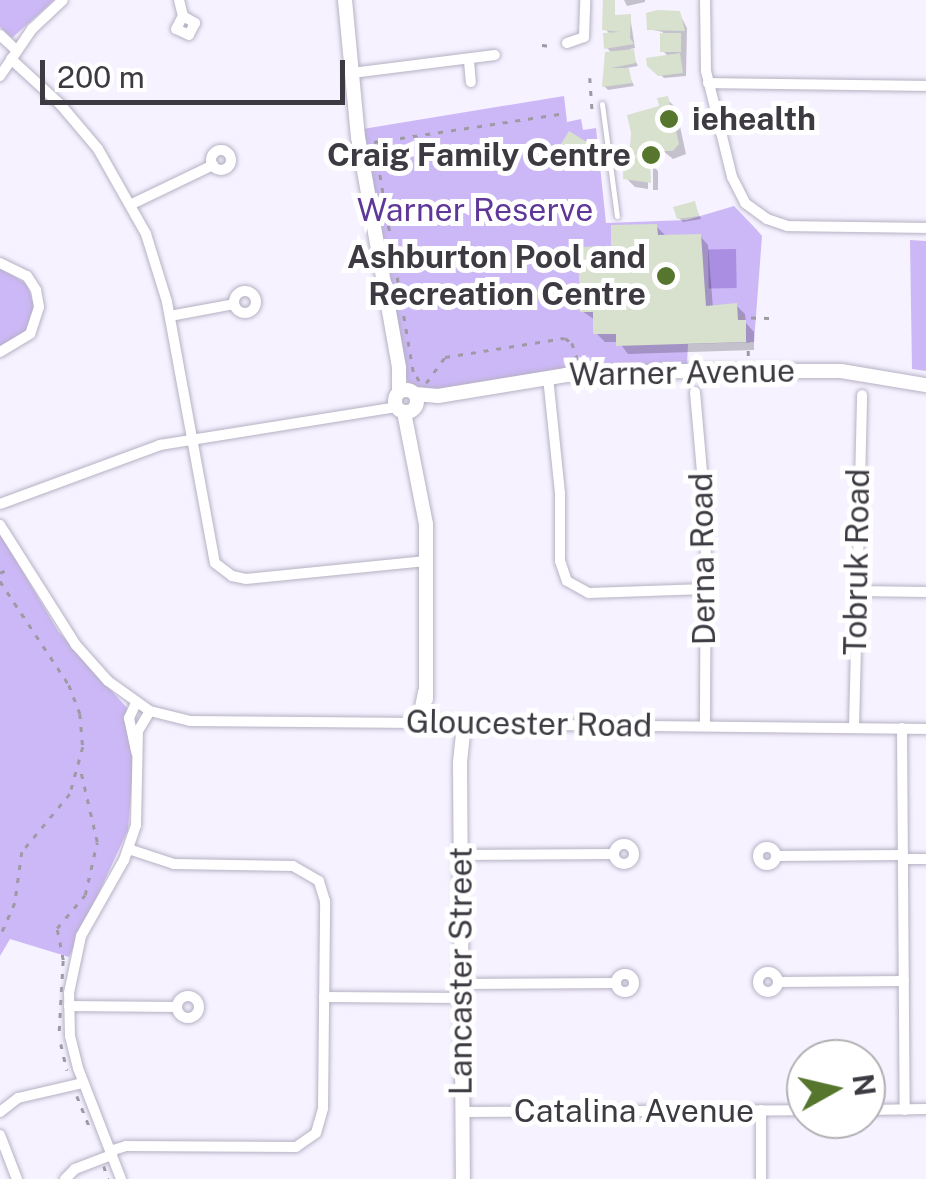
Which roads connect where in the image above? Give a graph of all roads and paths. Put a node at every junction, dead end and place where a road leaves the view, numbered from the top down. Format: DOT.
graph roads {
  1 [pos="63,0"];
  2 [pos="178,0"];
  3 [pos="345,0"];
  4 [pos="585,0"];
  5 [pos="706,0"];
  6 [pos="183,16"];
  7 [pos="0,35"];
  8 [pos="584,37"];
  9 [pos="567,44"];
  10 [pos="542,45"];
  11 [pos="551,46"];
  12 [pos="589,50"];
  13 [pos="14,55"];
  14 [pos="496,56"];
  15 [pos="468,61"];
  16 [pos="352,73"];
  17 [pos="0,76"];
  18 [pos="590,78"];
  19 [pos="470,82"];
  20 [pos="708,82"];
  21 [pos="926,86"];
  22 [pos="602,104"];
  23 [pos="592,108"];
  24 [pos="566,114"];
  25 [pos="212,165"];
  26 [pos="132,204"];
  27 [pos="618,216"];
  28 [pos="926,228"];
  29 [pos="0,263"];
  30 [pos="234,304"];
  31 [pos="170,316"];
  32 [pos="738,317"];
  33 [pos="776,318"];
  34 [pos="748,342"];
  35 [pos="0,352"];
  36 [pos="748,356"];
  37 [pos="580,374"];
  38 [pos="548,377"];
  39 [pos="926,385"];
  40 [pos="694,392"];
  41 [pos="862,395"];
  42 [pos="406,401"];
  43 [pos="191,440"];
  44 [pos="1,506"];
  45 [pos="0,526"];
  46 [pos="9,539"];
  47 [pos="426,561"];
  48 [pos="22,563"];
  49 [pos="0,573"];
  50 [pos="0,581"];
  51 [pos="706,589"];
  52 [pos="855,591"];
  53 [pos="926,592"];
  54 [pos="136,704"];
  55 [pos="150,712"];
  56 [pos="424,723"];
  57 [pos="460,724"];
  58 [pos="705,726"];
  59 [pos="854,728"];
  60 [pos="902,728"];
  61 [pos="926,728"];
  62 [pos="138,758"];
  63 [pos="80,769"];
  64 [pos="128,849"];
  65 [pos="614,854"];
  66 [pos="460,855"];
  67 [pos="776,856"];
  68 [pos="903,857"];
  69 [pos="926,859"];
  70 [pos="0,936"];
  71 [pos="63,960"];
  72 [pos="904,981"];
  73 [pos="778,982"];
  74 [pos="616,983"];
  75 [pos="462,991"];
  76 [pos="324,996"];
  77 [pos="68,1006"];
  78 [pos="177,1008"];
  79 [pos="83,1082"];
  80 [pos="926,1109"];
  81 [pos="760,1110"];
  82 [pos="786,1110"];
  83 [pos="886,1110"];
  84 [pos="905,1110"];
  85 [pos="0,1112"];
  86 [pos="462,1112"];
  87 [pos="0,1135"];
  88 [pos="111,1153"];
  89 [pos="17,1179"];
  90 [pos="66,1179"];
  91 [pos="121,1179"];
  92 [pos="463,1179"];
  93 [pos="761,1179"];
  1 -- 13 [label="street"];
  2 -- 6 [label="street"];
  3 -- 16 [label="street"];
  4 -- 8 [label="street"];
  5 -- 20 [label="street"];
  7 -- 13 [label="street"];
  8 -- 9 [label="street"];
  8 -- 12 [label="street"];
  10 -- 11 [label="path"];
  13 -- 17 [label="street"];
  13 -- 26 [label="street"];
  14 -- 15 [label="street"];
  15 -- 16 [label="street"];
  15 -- 19 [label="street"];
  16 -- 42 [label="street"];
  18 -- 23 [label="path"];
  20 -- 21 [label="street"];
  20 -- 28 [label="street"];
  22 -- 27 [label="lane"];
  24 -- 37 [label="path"];
  25 -- 26 [label="street"];
  26 -- 31 [label="street"];
  29 -- 35 [label="street"];
  30 -- 31 [label="street"];
  31 -- 43 [label="street"];
  32 -- 33 [label="path"];
  34 -- 36 [label="path"];
  37 -- 38 [label="street, Warner Avenue"];
  37 -- 39 [label="street, Warner Avenue"];
  38 -- 42 [label="street, Warner Avenue"];
  38 -- 51 [label="street"];
  40 -- 51 [label="street, Derna Road"];
  41 -- 52 [label="street, Tobruk Road"];
  42 -- 43 [label="street, Warner Avenue"];
  42 -- 47 [label="street"];
  43 -- 44 [label="street, Warner Avenue"];
  43 -- 47 [label="street"];
  44 -- 46 [label="street"];
  45 -- 46 [label="street"];
  46 -- 48 [label="street, Gloucester Road"];
  47 -- 56 [label="street"];
  48 -- 49 [label="path"];
  48 -- 54 [label="street, Gloucester Road"];
  50 -- 63 [label="path"];
  51 -- 58 [label="street, Derna Road"];
  52 -- 53 [label="street"];
  52 -- 59 [label="street, Tobruk Road"];
  54 -- 55 [label="street, Gloucester Road"];
  54 -- 62 [label="street"];
  55 -- 56 [label="street, Gloucester Road"];
  55 -- 62 [label="street"];
  56 -- 57 [label="street, Gloucester Road"];
  57 -- 58 [label="street, Gloucester Road"];
  57 -- 66 [label="street, Lancaster Street"];
  58 -- 59 [label="street, Gloucester Road"];
  59 -- 60 [label="street, Gloucester Road"];
  60 -- 61 [label="street, Gloucester Road"];
  60 -- 68 [label="street"];
  62 -- 64 [label="street"];
  63 -- 70 [label="path"];
  63 -- 71 [label="path"];
  64 -- 76 [label="street"];
  64 -- 77 [label="street"];
  65 -- 66 [label="street"];
  66 -- 75 [label="street, Lancaster Street"];
  67 -- 68 [label="street"];
  68 -- 69 [label="street"];
  68 -- 72 [label="street"];
  72 -- 73 [label="street"];
  72 -- 84 [label="street"];
  74 -- 75 [label="street"];
  75 -- 76 [label="street"];
  75 -- 86 [label="street, Lancaster Street"];
  76 -- 88 [label="street"];
  77 -- 78 [label="street"];
  77 -- 79 [label="street"];
  79 -- 85 [label="street"];
  79 -- 88 [label="street"];
  80 -- 84 [label="street"];
  81 -- 82 [label="street, Catalina Avenue"];
  81 -- 86 [label="street, Catalina Avenue"];
  81 -- 93 [label="street"];
  83 -- 84 [label="street"];
  86 -- 92 [label="street, Lancaster Street"];
  87 -- 89 [label="street"];
  88 -- 90 [label="street"];
  88 -- 91 [label="street"];
}
